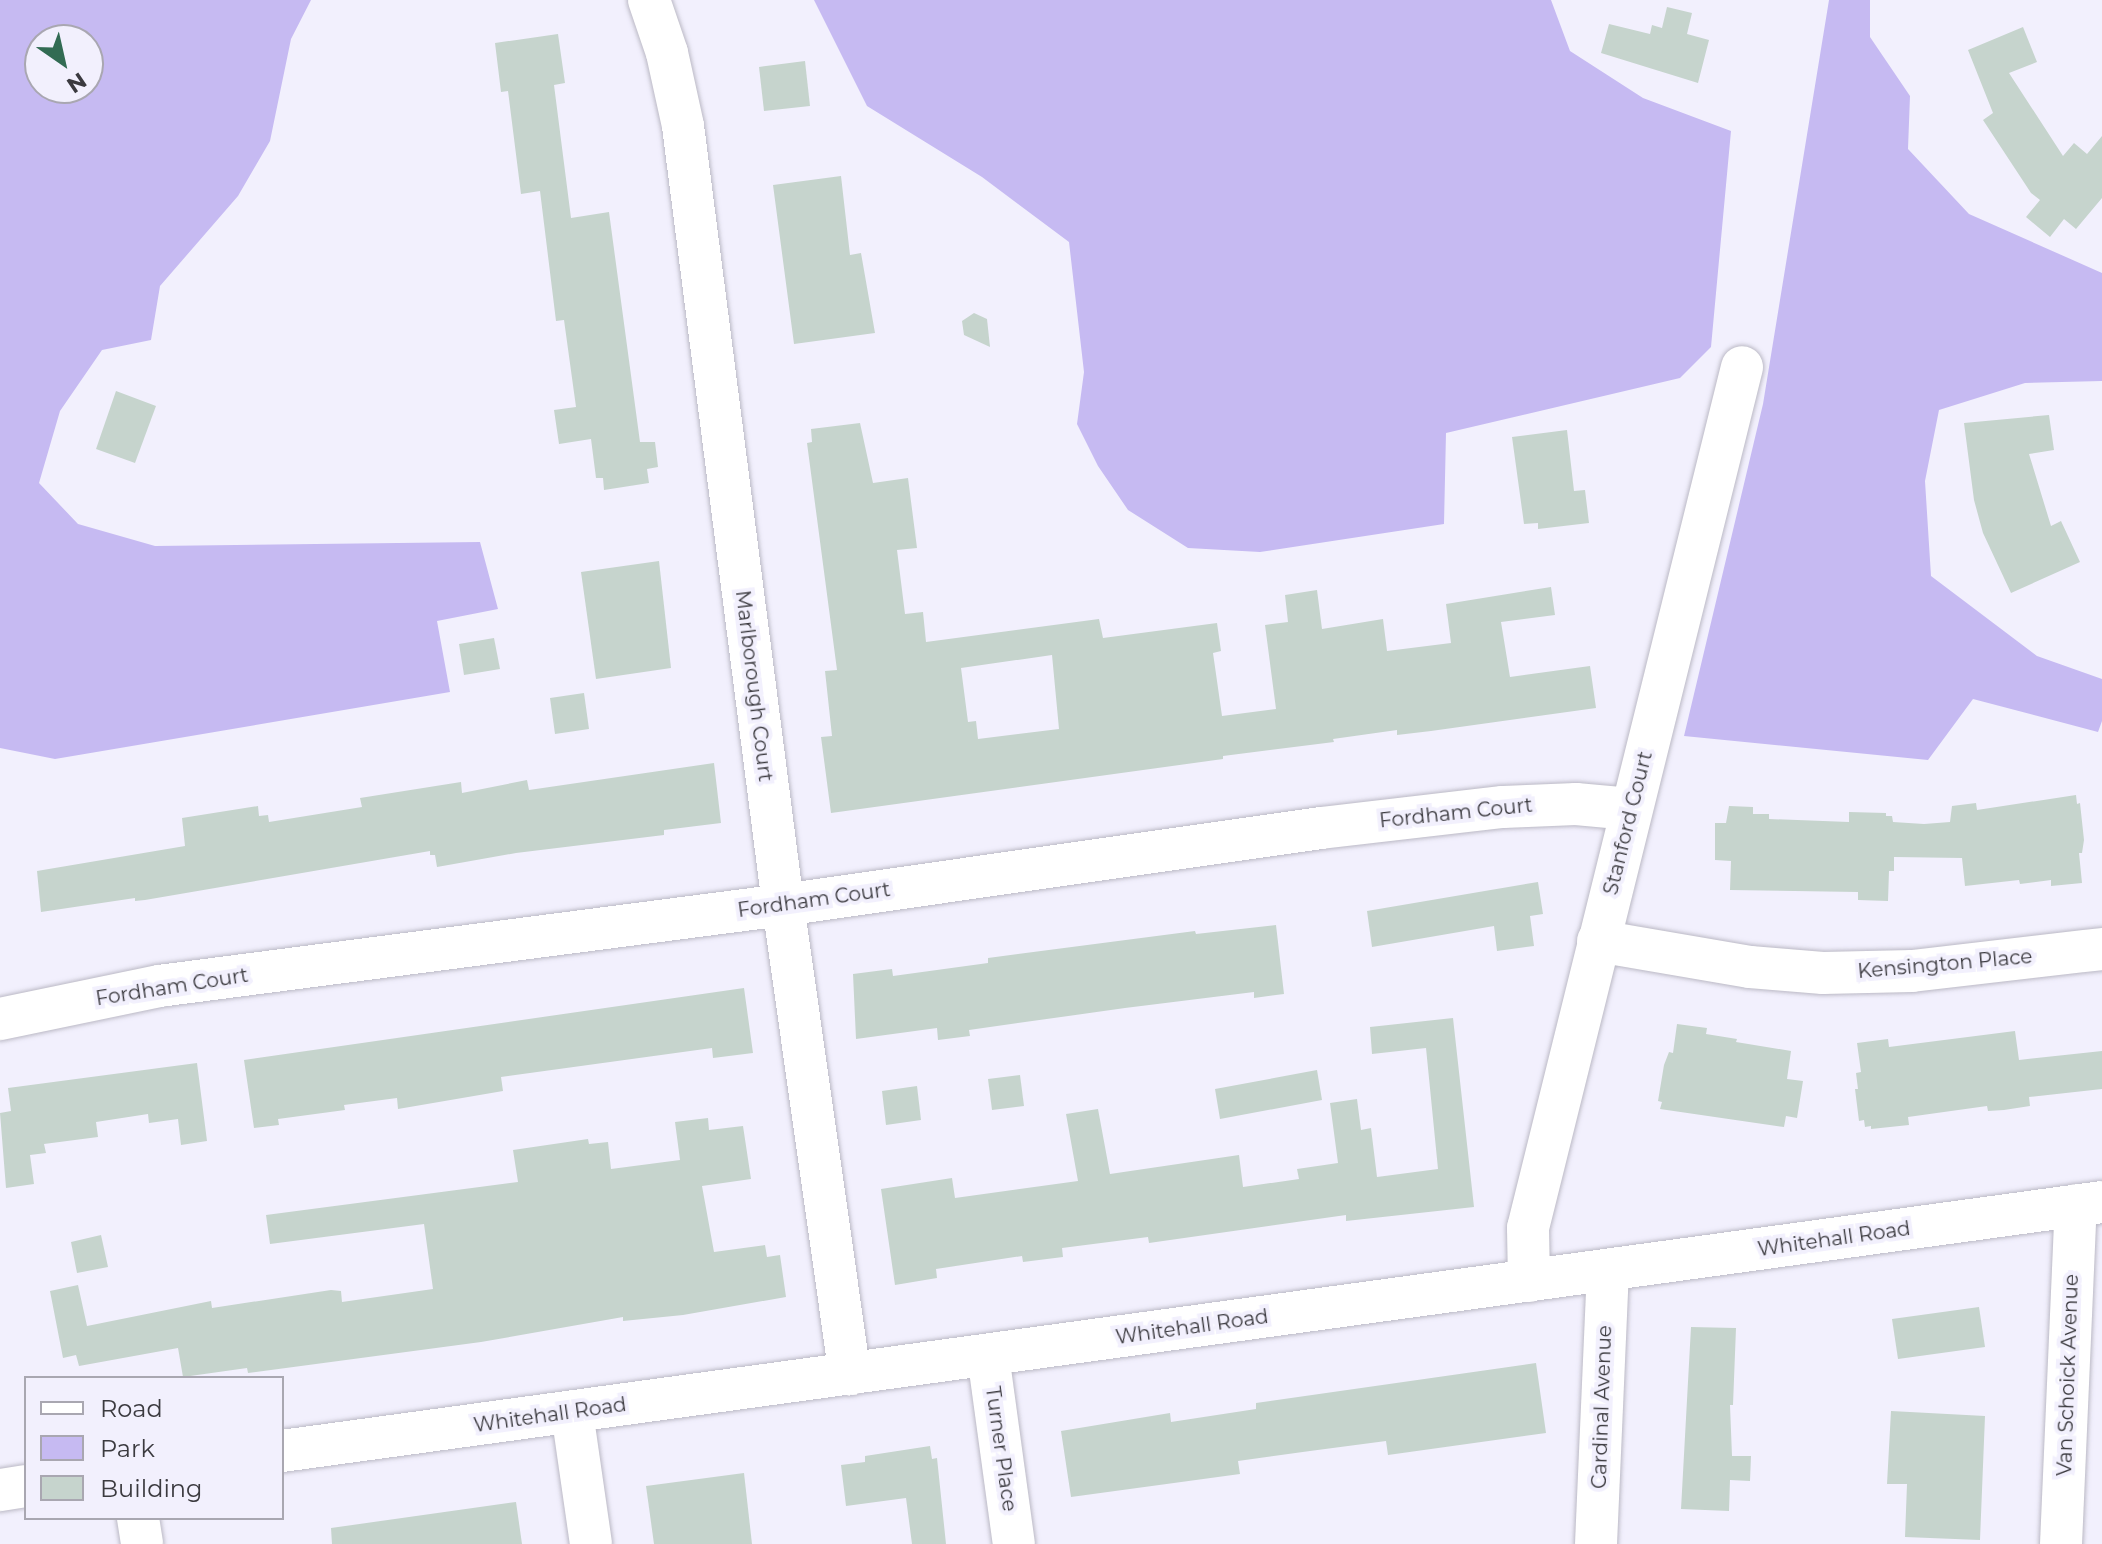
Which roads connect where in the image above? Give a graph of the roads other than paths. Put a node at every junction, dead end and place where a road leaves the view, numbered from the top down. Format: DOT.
graph roads {
  1 [pos="649,0"];
  2 [pos="1742,367"];
  3 [pos="1631,809"];
  4 [pos="783,905"];
  5 [pos="1598,941"];
  6 [pos="2102,949"];
  7 [pos="0,1019"];
  8 [pos="2089,1204"];
  9 [pos="1608,1270"];
  10 [pos="1529,1281"];
  11 [pos="988,1355"];
  12 [pos="850,1374"];
  13 [pos="572,1412"];
  14 [pos="284,1451"];
  15 [pos="24,1486"];
  16 [pos="0,1490"];
  17 [pos="138,1520"];
  18 [pos="142,1544"];
  19 [pos="591,1544"];
  20 [pos="1014,1544"];
  21 [pos="1596,1544"];
  22 [pos="2061,1544"];
  1 -- 4 [label="street, Marlborough Court"];
  2 -- 3 [label="street, Stanford Court"];
  3 -- 4 [label="street, Fordham Court"];
  3 -- 5 [label="street, Stanford Court"];
  4 -- 7 [label="street, Fordham Court"];
  4 -- 12 [label="street, Marlborough Court"];
  5 -- 6 [label="street, Kensington Place"];
  5 -- 10 [label="street, Stanford Court"];
  8 -- 9 [label="street, Whitehall Road"];
  8 -- 22 [label="street, Van Schoick Avenue"];
  9 -- 10 [label="street, Whitehall Road"];
  9 -- 21 [label="street, Cardinal Avenue"];
  10 -- 11 [label="street, Whitehall Road"];
  11 -- 12 [label="street, Whitehall Road"];
  11 -- 20 [label="street, Turner Place"];
  12 -- 13 [label="street, Whitehall Road"];
  13 -- 14 [label="street, Whitehall Road"];
  13 -- 19 [label="street"];
  15 -- 16 [label="street"];
  17 -- 18 [label="street"];
}
